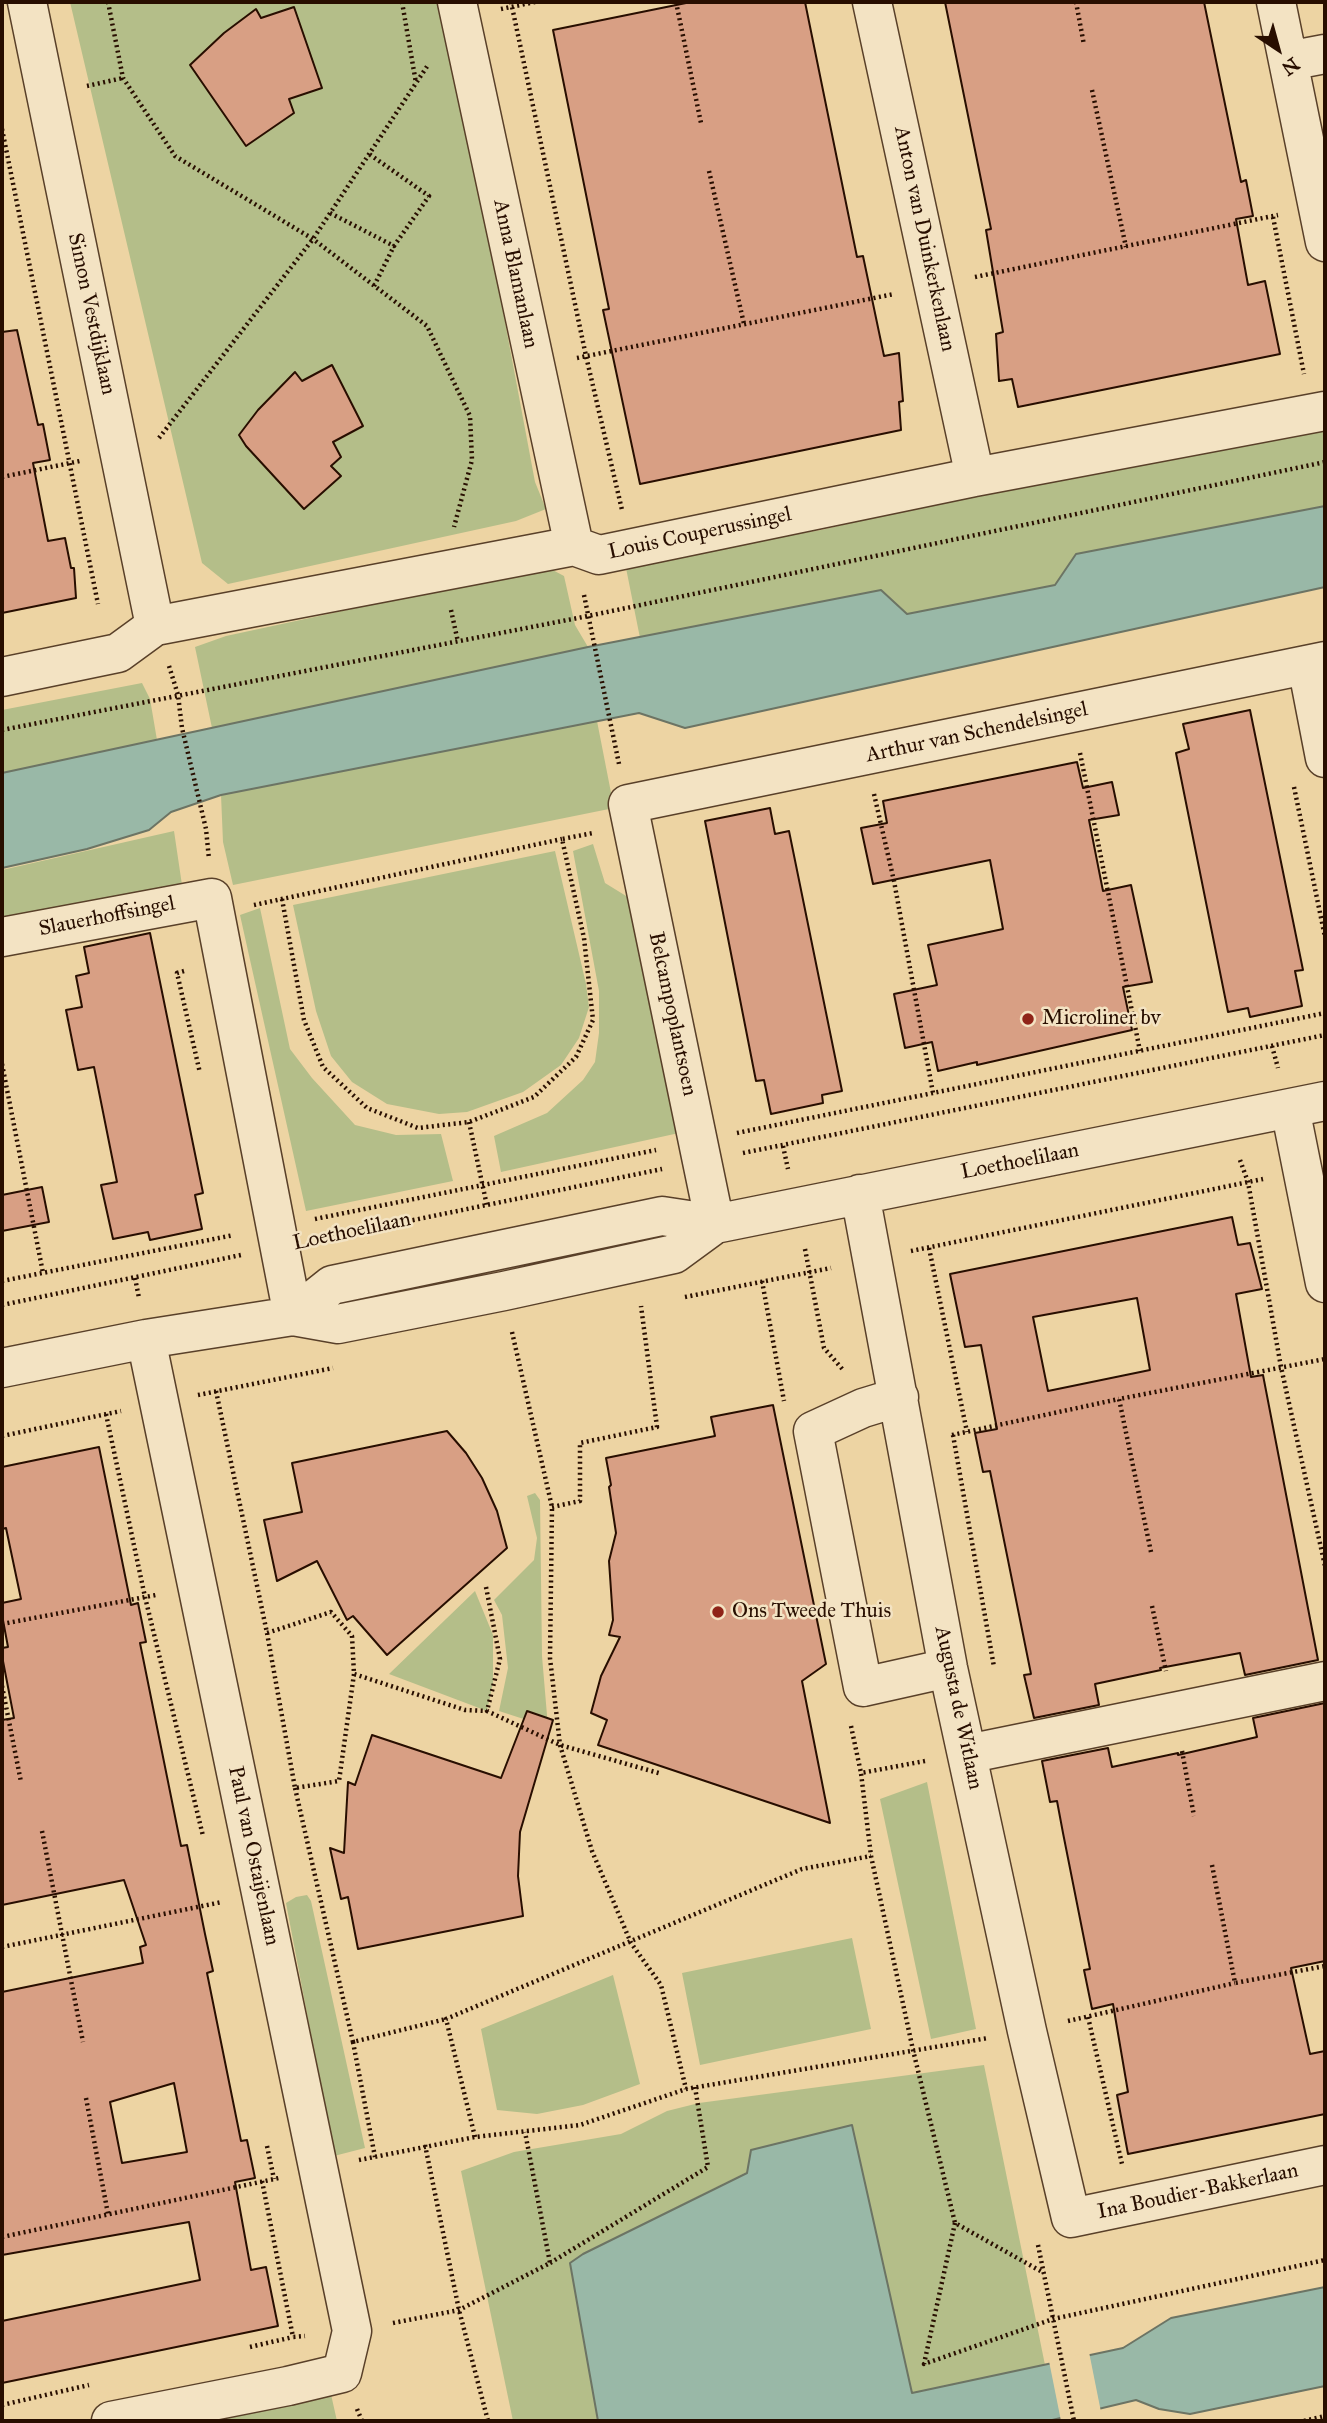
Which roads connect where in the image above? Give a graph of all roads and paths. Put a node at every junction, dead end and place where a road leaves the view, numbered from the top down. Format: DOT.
graph roads {
  1 [pos="27,2"];
  2 [pos="108,2"];
  3 [pos="402,2"];
  4 [pos="512,2"];
  5 [pos="676,2"];
  6 [pos="872,2"];
  7 [pos="1076,2"];
  8 [pos="1276,2"];
  9 [pos="458,9"];
  10 [pos="1084,45"];
  11 [pos="1325,54"];
  12 [pos="1288,61"];
  13 [pos="416,83"];
  14 [pos="1092,90"];
  15 [pos="701,123"];
  16 [pos="2,129"];
  17 [pos="369,154"];
  18 [pos="709,171"];
  19 [pos="330,213"];
  20 [pos="1273,217"];
  21 [pos="313,239"];
  22 [pos="1325,242"];
  23 [pos="394,246"];
  24 [pos="1126,247"];
  25 [pos="971,264"];
  26 [pos="374,286"];
  27 [pos="976,290"];
  28 [pos="744,324"];
  29 [pos="1319,413"];
  30 [pos="1325,462"];
  31 [pos="69,463"];
  32 [pos="123,467"];
  33 [pos="2,477"];
  34 [pos="975,477"];
  35 [pos="574,546"];
  36 [pos="631,548"];
  37 [pos="442,570"];
  38 [pos="98,604"];
  39 [pos="588,615"];
  40 [pos="155,626"];
  41 [pos="1316,663"];
  42 [pos="2,677"];
  43 [pos="178,695"];
  44 [pos="1072,713"];
  45 [pos="2,730"];
  46 [pos="613,732"];
  47 [pos="865,756"];
  48 [pos="1325,758"];
  49 [pos="1292,778"];
  50 [pos="630,814"];
  51 [pos="206,829"];
  52 [pos="562,839"];
  53 [pos="282,899"];
  54 [pos="214,905"];
  55 [pos="2,937"];
  56 [pos="1325,937"];
  57 [pos="1325,1013"];
  58 [pos="1325,1035"];
  59 [pos="1140,1051"];
  60 [pos="2,1065"];
  61 [pos="933,1093"];
  62 [pos="1308,1105"];
  63 [pos="783,1146"];
  64 [pos="701,1151"];
  65 [pos="1248,1182"];
  66 [pos="860,1194"];
  67 [pos="715,1224"];
  68 [pos="278,1237"];
  69 [pos="929,1248"];
  70 [pos="43,1273"];
  71 [pos="2,1281"];
  72 [pos="762,1282"];
  73 [pos="1325,1283"];
  74 [pos="2,1304"];
  75 [pos="641,1306"];
  76 [pos="293,1316"];
  77 [pos="146,1339"];
  78 [pos="1325,1359"];
  79 [pos="1281,1367"];
  80 [pos="2,1368"];
  81 [pos="216,1391"];
  82 [pos="899,1397"];
  83 [pos="1119,1399"];
  84 [pos="106,1414"];
  85 [pos="813,1431"];
  86 [pos="967,1432"];
  87 [pos="907,1445"];
  88 [pos="1151,1552"];
  89 [pos="1325,1566"];
  90 [pos="197,1587"];
  91 [pos="486,1587"];
  92 [pos="145,1597"];
  93 [pos="1152,1606"];
  94 [pos="2,1625"];
  95 [pos="267,1633"];
  96 [pos="948,1668"];
  97 [pos="354,1674"];
  98 [pos="1325,1681"];
  99 [pos="2,1686"];
  100 [pos="487,1711"];
  101 [pos="1175,1712"];
  102 [pos="560,1745"];
  103 [pos="967,1754"];
  104 [pos="662,1774"];
  105 [pos="21,1782"];
  106 [pos="295,1788"];
  107 [pos="1194,1816"];
  108 [pos="42,1831"];
  109 [pos="203,1836"];
  110 [pos="871,1856"];
  111 [pos="1212,1865"];
  112 [pos="216,1890"];
  113 [pos="261,1894"];
  114 [pos="219,1903"];
  115 [pos="63,1935"];
  116 [pos="631,1942"];
  117 [pos="2,1947"];
  118 [pos="1325,1966"];
  119 [pos="1235,1983"];
  120 [pos="1088,2017"];
  121 [pos="446,2019"];
  122 [pos="1027,2031"];
  123 [pos="83,2042"];
  124 [pos="353,2042"];
  125 [pos="913,2050"];
  126 [pos="695,2087"];
  127 [pos="686,2089"];
  128 [pos="86,2098"];
  129 [pos="526,2132"];
  130 [pos="475,2137"];
  131 [pos="266,2139"];
  132 [pos="425,2145"];
  133 [pos="375,2157"];
  134 [pos="1325,2165"];
  135 [pos="318,2169"];
  136 [pos="274,2179"];
  137 [pos="262,2181"];
  138 [pos="1132,2206"];
  139 [pos="108,2214"];
  140 [pos="1071,2218"];
  141 [pos="955,2223"];
  142 [pos="2,2237"];
  143 [pos="1325,2260"];
  144 [pos="550,2263"];
  145 [pos="1044,2273"];
  146 [pos="459,2310"];
  147 [pos="352,2331"];
  148 [pos="1057,2343"];
  149 [pos="1325,2416"];
  150 [pos="111,2421"];
  151 [pos="488,2421"];
  152 [pos="1074,2421"];
  153 [pos="1304,2421"];
  1 -- 32 [label="street, Simon Vestdijklaan"];
  2 -- 21 [label="path"];
  3 -- 13 [label="path"];
  4 -- 36 [label="path"];
  5 -- 15 [label="path"];
  6 -- 34 [label="street, Anton van Duinkerkenlaan"];
  7 -- 10 [label="path"];
  8 -- 12 [label="street"];
  9 -- 13 [label="path"];
  9 -- 35 [label="street, Anna Blamanlaan"];
  11 -- 12 [label="street"];
  12 -- 22 [label="street"];
  13 -- 17 [label="path"];
  14 -- 24 [label="path"];
  16 -- 31 [label="path"];
  17 -- 19 [label="path"];
  17 -- 23 [label="path"];
  18 -- 28 [label="path"];
  19 -- 21 [label="path"];
  19 -- 23 [label="path"];
  20 -- 29 [label="path"];
  21 -- 26 [label="path"];
  21 -- 32 [label="path"];
  23 -- 26 [label="path"];
  25 -- 27 [label="path"];
  26 -- 37 [label="path"];
  29 -- 34 [label="street, Louis Couperussingel"];
  30 -- 39 [label="path"];
  31 -- 32 [label="path"];
  31 -- 33 [label="path"];
  31 -- 38 [label="path"];
  32 -- 40 [label="street, Simon Vestdijklaan"];
  34 -- 36 [label="street, Louis Couperussingel"];
  35 -- 36 [label="street, Louis Couperussingel"];
  35 -- 37 [label="street, Louis Couperussingel"];
  37 -- 40 [label="street, Louis Couperussingel"];
  39 -- 43 [label="path"];
  39 -- 46 [label="path"];
  40 -- 42 [label="street, Louis Couperussingel"];
  40 -- 43 [label="path"];
  41 -- 44 [label="street, Arthur van Schendelsingel"];
  41 -- 48 [label="street"];
  43 -- 45 [label="path"];
  43 -- 51 [label="path"];
  44 -- 47 [label="street, Arthur van Schendelsingel"];
  44 -- 59 [label="path"];
  47 -- 50 [label="street, Arthur van Schendelsingel"];
  47 -- 61 [label="path"];
  49 -- 56 [label="path"];
  50 -- 52 [label="path"];
  50 -- 64 [label="street, Belcampoplantsoen"];
  52 -- 53 [label="path"];
  52 -- 53 [label="path"];
  53 -- 54 [label="path"];
  54 -- 55 [label="street, Slauerhoffsingel"];
  54 -- 68 [label="street"];
  57 -- 59 [label="path"];
  58 -- 63 [label="path"];
  59 -- 61 [label="path"];
  60 -- 70 [label="path"];
  61 -- 64 [label="path"];
  62 -- 66 [label="street, Loethoelilaan"];
  62 -- 73 [label="street"];
  64 -- 67 [label="street, Belcampoplantsoen"];
  64 -- 68 [label="path, Loethoelilaan"];
  64 -- 68 [label="path"];
  65 -- 79 [label="path"];
  66 -- 67 [label="street, Loethoelilaan"];
  66 -- 82 [label="street, Augusta de Witlaan"];
  67 -- 76 [label="street, Loethoelilaan"];
  68 -- 70 [label="path"];
  68 -- 74 [label="path, Loethoelilaan"];
  68 -- 76 [label="street"];
  69 -- 86 [label="path"];
  70 -- 71 [label="path"];
  72 -- 85 [label="path"];
  75 -- 102 [label="path"];
  76 -- 77 [label="street, Loethoelilaan"];
  77 -- 80 [label="street, Loethoelilaan"];
  77 -- 90 [label="street, Paul van Ostaijenlaan"];
  78 -- 79 [label="path"];
  79 -- 83 [label="path"];
  79 -- 89 [label="path"];
  81 -- 95 [label="path"];
  82 -- 85 [label="street"];
  82 -- 87 [label="street, Augusta de Witlaan"];
  83 -- 86 [label="path"];
  83 -- 88 [label="path"];
  84 -- 92 [label="path"];
  85 -- 96 [label="street"];
  86 -- 87 [label="path"];
  87 -- 96 [label="street, Augusta de Witlaan"];
  90 -- 92 [label="path"];
  90 -- 113 [label="street, Paul van Ostaijenlaan"];
  91 -- 100 [label="path"];
  92 -- 94 [label="path"];
  92 -- 109 [label="path"];
  93 -- 101 [label="path"];
  95 -- 97 [label="path"];
  95 -- 106 [label="path"];
  96 -- 103 [label="street, Augusta de Witlaan"];
  97 -- 100 [label="path"];
  97 -- 106 [label="path"];
  98 -- 101 [label="street"];
  99 -- 105 [label="path"];
  100 -- 102 [label="path"];
  101 -- 103 [label="street"];
  101 -- 107 [label="path"];
  102 -- 104 [label="path"];
  102 -- 116 [label="path"];
  103 -- 110 [label="path"];
  103 -- 122 [label="street, Augusta de Witlaan"];
  106 -- 124 [label="path"];
  108 -- 115 [label="path"];
  110 -- 116 [label="path"];
  110 -- 125 [label="path"];
  111 -- 119 [label="path"];
  112 -- 114 [label="path"];
  113 -- 114 [label="path"];
  113 -- 135 [label="street, Paul van Ostaijenlaan"];
  114 -- 115 [label="path"];
  115 -- 117 [label="path"];
  115 -- 123 [label="path"];
  116 -- 121 [label="path"];
  116 -- 127 [label="path"];
  118 -- 119 [label="path"];
  119 -- 120 [label="path"];
  120 -- 122 [label="path"];
  120 -- 138 [label="path"];
  121 -- 124 [label="path"];
  121 -- 130 [label="path"];
  122 -- 125 [label="path"];
  122 -- 140 [label="street, Augusta de Witlaan"];
  124 -- 133 [label="path"];
  125 -- 126 [label="path"];
  125 -- 141 [label="path"];
  126 -- 127 [label="path"];
  126 -- 144 [label="path"];
  127 -- 129 [label="path"];
  128 -- 139 [label="path"];
  129 -- 130 [label="path"];
  129 -- 144 [label="path"];
  130 -- 132 [label="path"];
  131 -- 136 [label="path"];
  132 -- 133 [label="path"];
  132 -- 146 [label="path"];
  133 -- 135 [label="path"];
  134 -- 138 [label="street, Ina Boudier-Bakkerlaan"];
  135 -- 136 [label="path"];
  135 -- 147 [label="street, Paul van Ostaijenlaan"];
  136 -- 137 [label="path"];
  137 -- 139 [label="path"];
  137 -- 147 [label="path"];
  138 -- 140 [label="street, Ina Boudier-Bakkerlaan"];
  139 -- 142 [label="path"];
  141 -- 143 [label="path"];
  141 -- 145 [label="path"];
  144 -- 146 [label="path"];
  146 -- 147 [label="path"];
  146 -- 151 [label="path"];
  147 -- 150 [label="street, Paul van Ostaijenlaan"];
  148 -- 152 [label="path"];
  149 -- 153 [label="path"];
}
